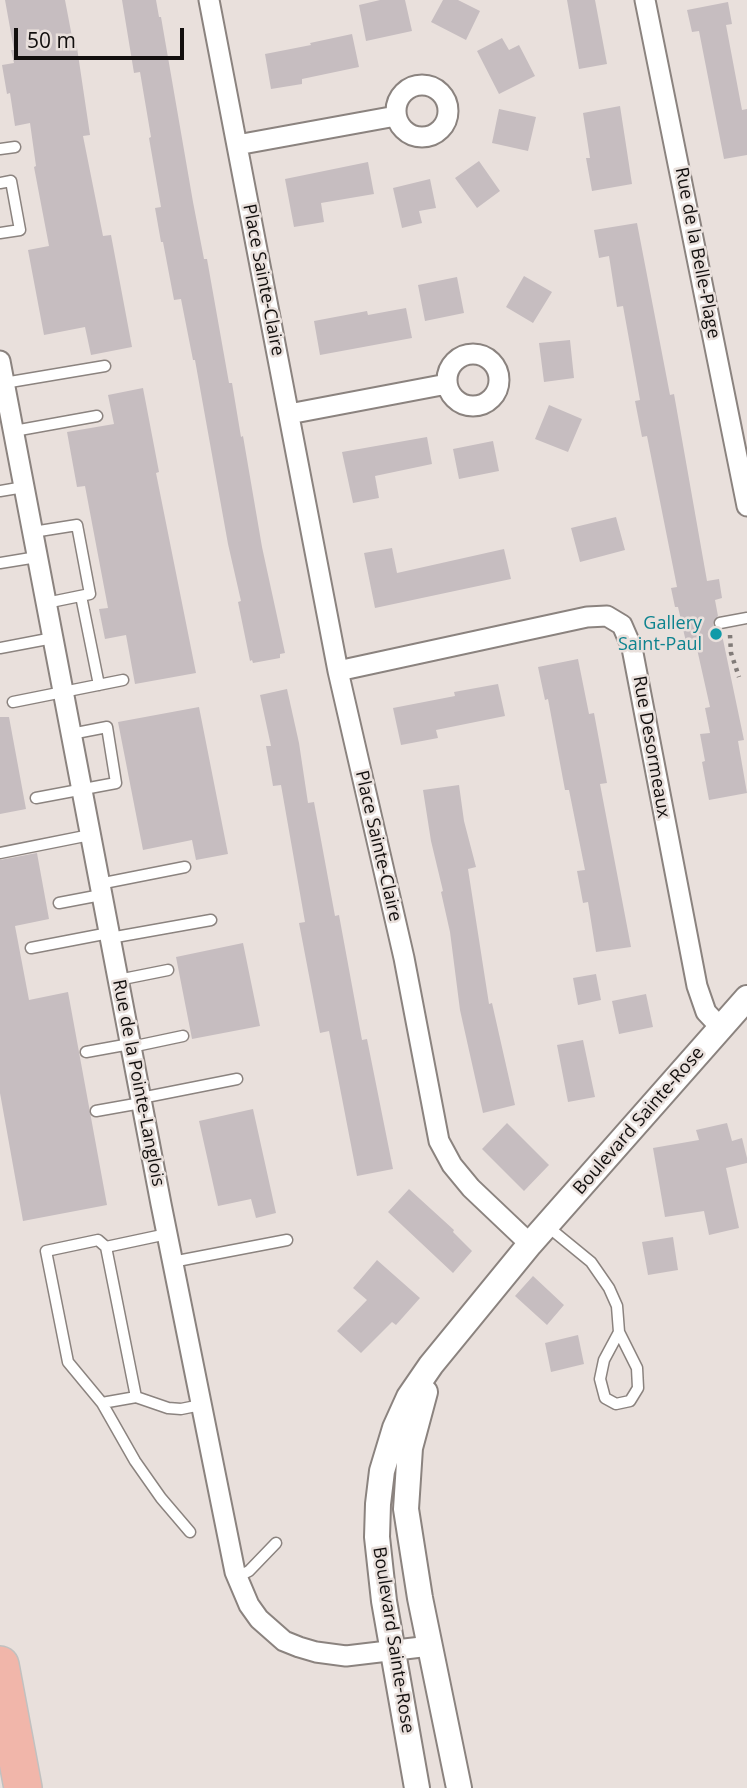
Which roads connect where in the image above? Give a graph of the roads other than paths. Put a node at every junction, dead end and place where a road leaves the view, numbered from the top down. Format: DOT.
graph roads {
  1 [pos="209,0"];
  2 [pos="645,0"];
  3 [pos="396,116"];
  4 [pos="237,145"];
  5 [pos="15,147"];
  6 [pos="0,149"];
  7 [pos="0,183"];
  8 [pos="0,233"];
  9 [pos="0,361"];
  10 [pos="105,366"];
  11 [pos="447,384"];
  12 [pos="4,396"];
  13 [pos="289,414"];
  14 [pos="97,416"];
  15 [pos="14,431"];
  16 [pos="24,487"];
  17 [pos="0,491"];
  18 [pos="747,506"];
  19 [pos="33,532"];
  20 [pos="37,557"];
  21 [pos="0,563"];
  22 [pos="81,596"];
  23 [pos="46,603"];
  24 [pos="747,618"];
  25 [pos="720,623"];
  26 [pos="53,638"];
  27 [pos="0,648"];
  28 [pos="338,671"];
  29 [pos="123,680"];
  30 [pos="99,685"];
  31 [pos="63,692"];
  32 [pos="13,702"];
  33 [pos="71,734"];
  34 [pos="81,790"];
  35 [pos="36,798"];
  36 [pos="90,835"];
  37 [pos="0,853"];
  38 [pos="185,867"];
  39 [pos="100,890"];
  40 [pos="59,903"];
  41 [pos="211,920"];
  42 [pos="109,936"];
  43 [pos="31,948"];
  44 [pos="168,970"];
  45 [pos="118,980"];
  46 [pos="747,998"];
  47 [pos="721,1028"];
  48 [pos="183,1036"];
  49 [pos="130,1046"];
  50 [pos="86,1052"];
  51 [pos="237,1079"];
  52 [pos="141,1100"];
  53 [pos="96,1111"];
  54 [pos="547,1226"];
  55 [pos="167,1234"];
  56 [pos="287,1240"];
  57 [pos="530,1244"];
  58 [pos="106,1247"];
  59 [pos="173,1262"];
  60 [pos="619,1332"];
  61 [pos="451,1342"];
  62 [pos="136,1397"];
  63 [pos="102,1403"];
  64 [pos="201,1405"];
  65 [pos="190,1532"];
  66 [pos="276,1543"];
  67 [pos="237,1577"];
  68 [pos="430,1646"];
  69 [pos="393,1651"];
  70 [pos="0,1665"];
  71 [pos="3,1702"];
  72 [pos="23,1788"];
  73 [pos="417,1788"];
  74 [pos="459,1788"];
  1 -- 4 [label="street, Place Sainte-Claire"];
  2 -- 18 [label="street, Rue de la Belle-Plage"];
  3 -- 4 [label="street"];
  4 -- 13 [label="street, Place Sainte-Claire"];
  5 -- 6 [label="lane"];
  7 -- 8 [label="lane"];
  9 -- 12 [label="street, Rue de la Pointe-Langlois"];
  10 -- 12 [label="lane"];
  11 -- 13 [label="street"];
  12 -- 15 [label="street, Rue de la Pointe-Langlois"];
  13 -- 28 [label="street, Place Sainte-Claire"];
  14 -- 15 [label="lane"];
  15 -- 16 [label="street, Rue de la Pointe-Langlois"];
  16 -- 17 [label="lane"];
  16 -- 19 [label="street, Rue de la Pointe-Langlois"];
  19 -- 20 [label="street, Rue de la Pointe-Langlois"];
  19 -- 22 [label="lane"];
  20 -- 21 [label="lane"];
  20 -- 23 [label="street, Rue de la Pointe-Langlois"];
  22 -- 23 [label="lane"];
  22 -- 30 [label="lane"];
  23 -- 26 [label="street, Rue de la Pointe-Langlois"];
  24 -- 25 [label="lane"];
  26 -- 27 [label="lane"];
  26 -- 31 [label="street, Rue de la Pointe-Langlois"];
  28 -- 47 [label="street, Rue Desormeaux"];
  28 -- 57 [label="street, Place Sainte-Claire"];
  29 -- 30 [label="lane"];
  30 -- 31 [label="lane"];
  31 -- 32 [label="lane"];
  31 -- 33 [label="street, Rue de la Pointe-Langlois"];
  33 -- 34 [label="street, Rue de la Pointe-Langlois"];
  33 -- 34 [label="lane"];
  34 -- 35 [label="lane"];
  34 -- 36 [label="street, Rue de la Pointe-Langlois"];
  36 -- 37 [label="lane"];
  36 -- 39 [label="street, Rue de la Pointe-Langlois"];
  38 -- 39 [label="lane"];
  39 -- 40 [label="lane"];
  39 -- 42 [label="street, Rue de la Pointe-Langlois"];
  41 -- 42 [label="lane"];
  42 -- 43 [label="lane"];
  42 -- 45 [label="street, Rue de la Pointe-Langlois"];
  44 -- 45 [label="lane"];
  45 -- 49 [label="street, Rue de la Pointe-Langlois"];
  46 -- 47 [label="street, Boulevard Sainte-Rose"];
  47 -- 54 [label="street, Boulevard Sainte-Rose"];
  48 -- 49 [label="lane"];
  49 -- 50 [label="lane"];
  49 -- 52 [label="street, Rue de la Pointe-Langlois"];
  51 -- 52 [label="lane"];
  52 -- 53 [label="lane"];
  52 -- 55 [label="street, Rue de la Pointe-Langlois"];
  54 -- 57 [label="street, Boulevard Sainte-Rose"];
  54 -- 60 [label="lane"];
  55 -- 58 [label="lane"];
  55 -- 59 [label="street, Rue de la Pointe-Langlois"];
  56 -- 59 [label="lane"];
  57 -- 61 [label="street, Boulevard Sainte-Rose"];
  58 -- 62 [label="lane"];
  58 -- 63 [label="lane"];
  59 -- 64 [label="street, Rue de la Pointe-Langlois"];
  60 -- 60 [label="lane"];
  61 -- 68 [label="street, Boulevard Sainte-Rose"];
  61 -- 69 [label="street, Boulevard Sainte-Rose"];
  62 -- 63 [label="lane"];
  62 -- 64 [label="lane"];
  63 -- 65 [label="lane"];
  64 -- 67 [label="street, Rue de la Pointe-Langlois"];
  66 -- 67 [label="lane"];
  67 -- 69 [label="street, Rue de la Pointe-Langlois"];
  68 -- 69 [label="street, Rue de la Pointe-Langlois"];
  68 -- 74 [label="street, Boulevard Sainte-Rose"];
  69 -- 73 [label="street, Boulevard Sainte-Rose"];
  70 -- 71 [label="highway"];
  71 -- 72 [label="highway"];
}
